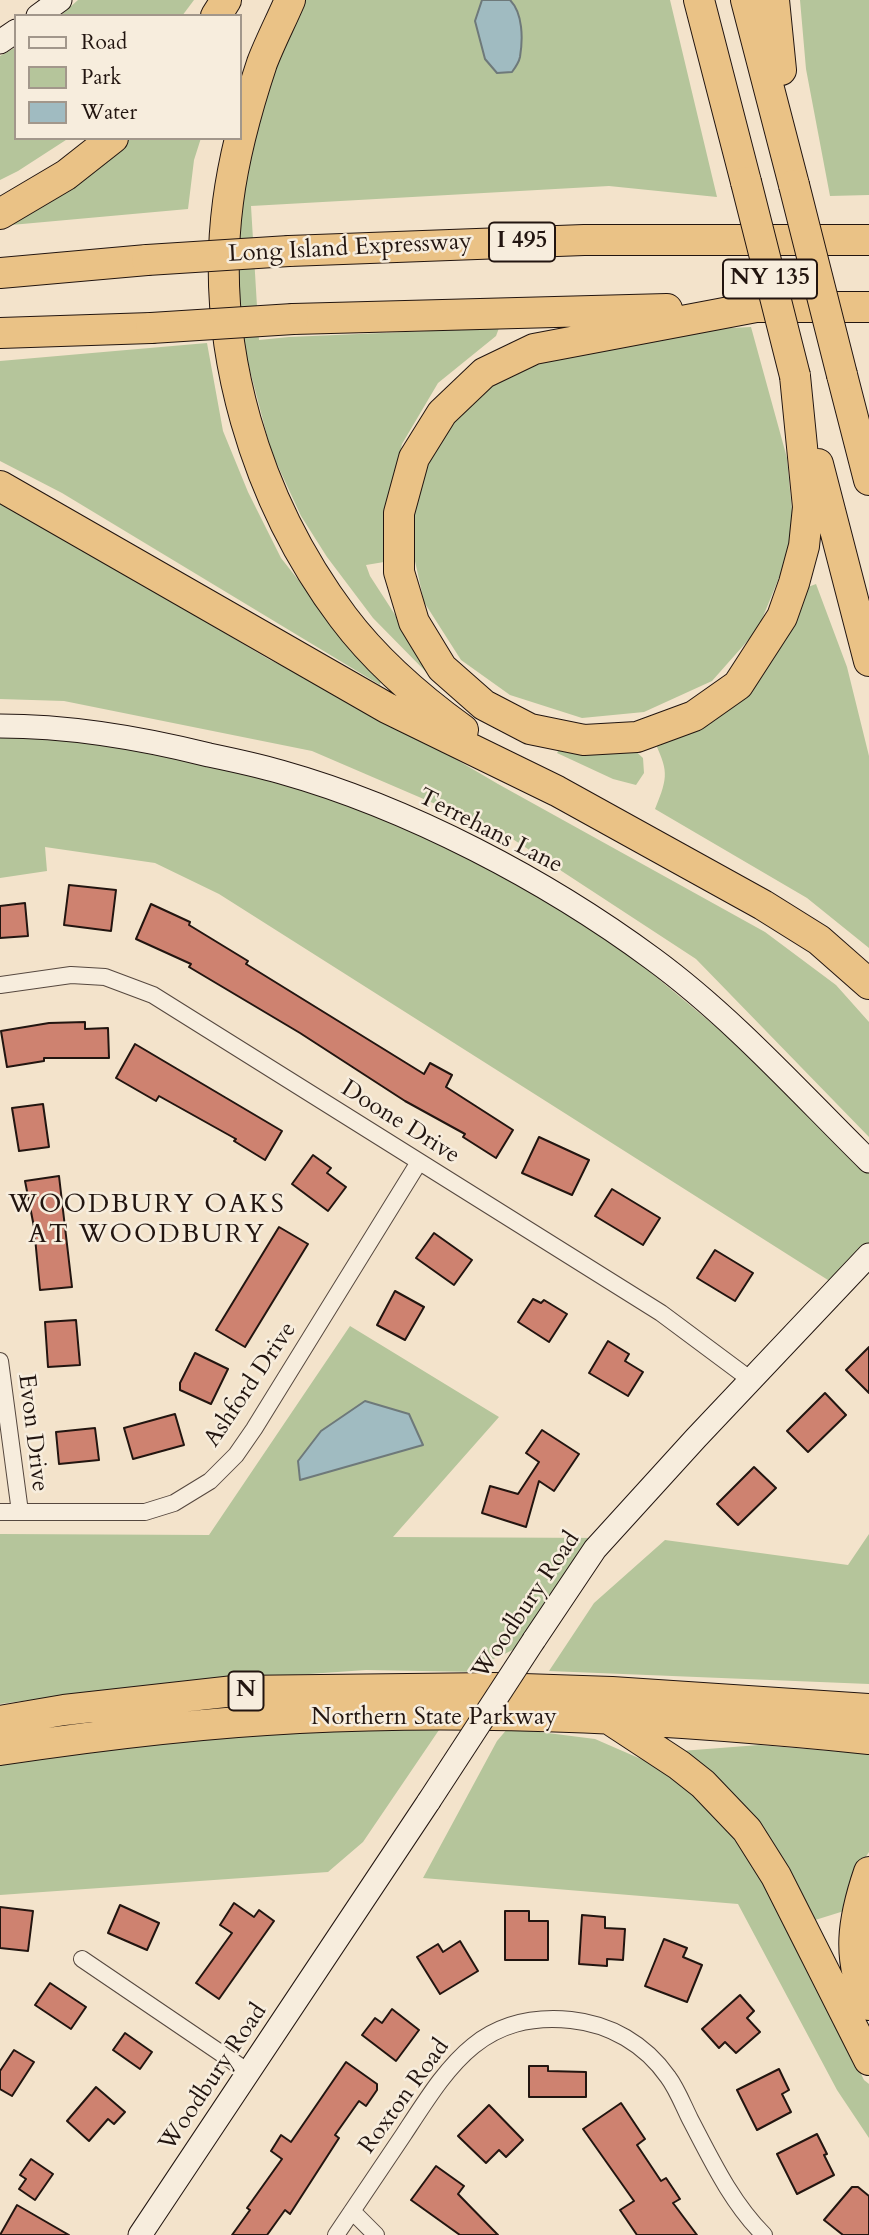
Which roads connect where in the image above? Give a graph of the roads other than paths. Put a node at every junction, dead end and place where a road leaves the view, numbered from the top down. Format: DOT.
graph roads {
  1 [pos="60,0"];
  2 [pos="290,0"];
  3 [pos="699,0"];
  4 [pos="746,0"];
  5 [pos="774,0"];
  6 [pos="41,14"];
  7 [pos="242,131"];
  8 [pos="110,140"];
  9 [pos="240,140"];
  10 [pos="794,185"];
  11 [pos="0,214"];
  12 [pos="869,232"];
  13 [pos="755,240"];
  14 [pos="869,240"];
  15 [pos="0,273"];
  16 [pos="755,307"];
  17 [pos="869,307"];
  18 [pos="0,333"];
  19 [pos="842,375"];
  20 [pos="795,376"];
  21 [pos="869,444"];
  22 [pos="869,480"];
  23 [pos="0,486"];
  24 [pos="869,661"];
  25 [pos="0,726"];
  26 [pos="557,792"];
  27 [pos="869,984"];
  28 [pos="0,985"];
  29 [pos="869,1161"];
  30 [pos="419,1162"];
  31 [pos="869,1255"];
  32 [pos="0,1361"];
  33 [pos="751,1380"];
  34 [pos="0,1512"];
  35 [pos="20,1512"];
  36 [pos="869,1709"];
  37 [pos="609,1718"];
  38 [pos="0,1721"];
  39 [pos="869,1739"];
  40 [pos="0,1750"];
  41 [pos="869,1872"];
  42 [pos="82,1959"];
  43 [pos="869,2005"];
  44 [pos="869,2060"];
  45 [pos="250,2073"];
  46 [pos="352,2211"];
  47 [pos="140,2235"];
  48 [pos="336,2235"];
  49 [pos="376,2235"];
  50 [pos="764,2235"];
  1 -- 6 [label="main road"];
  2 -- 7 [label="highway"];
  3 -- 20 [label="highway, NY 135, bridge"];
  4 -- 10 [label="highway, NY 135"];
  5 -- 10 [label="highway"];
  8 -- 11 [label="highway"];
  9 -- 26 [label="highway"];
  10 -- 19 [label="highway, NY 135, bridge"];
  12 -- 13 [label="highway"];
  13 -- 14 [label="highway, Long Island Expressway / I 495"];
  13 -- 15 [label="highway, Long Island Expressway / I 495, bridge"];
  16 -- 17 [label="highway"];
  16 -- 18 [label="highway, bridge"];
  16 -- 20 [label="highway"];
  19 -- 21 [label="highway"];
  19 -- 22 [label="highway, NY 135"];
  20 -- 24 [label="highway, NY 135"];
  23 -- 26 [label="highway"];
  25 -- 29 [label="main road, Terrehans Lane"];
  26 -- 27 [label="highway"];
  28 -- 30 [label="street, Doone Drive"];
  30 -- 33 [label="street, Doone Drive"];
  30 -- 35 [label="street, Ashford Drive"];
  31 -- 33 [label="main road, Woodbury Road"];
  32 -- 35 [label="street, Evon Drive"];
  33 -- 45 [label="main road, Woodbury Road, bridge"];
  34 -- 35 [label="street, Ashford Drive"];
  36 -- 38 [label="highway, Northern State Parkway / N"];
  37 -- 39 [label="highway, Northern State Parkway / N"];
  37 -- 40 [label="highway, Northern State Parkway / N"];
  37 -- 44 [label="highway"];
  41 -- 43 [label="highway"];
  42 -- 45 [label="street"];
  45 -- 47 [label="main road, Woodbury Road"];
  46 -- 48 [label="street, Roxton Road"];
  46 -- 49 [label="street"];
  46 -- 50 [label="street, Roxton Road"];
}
